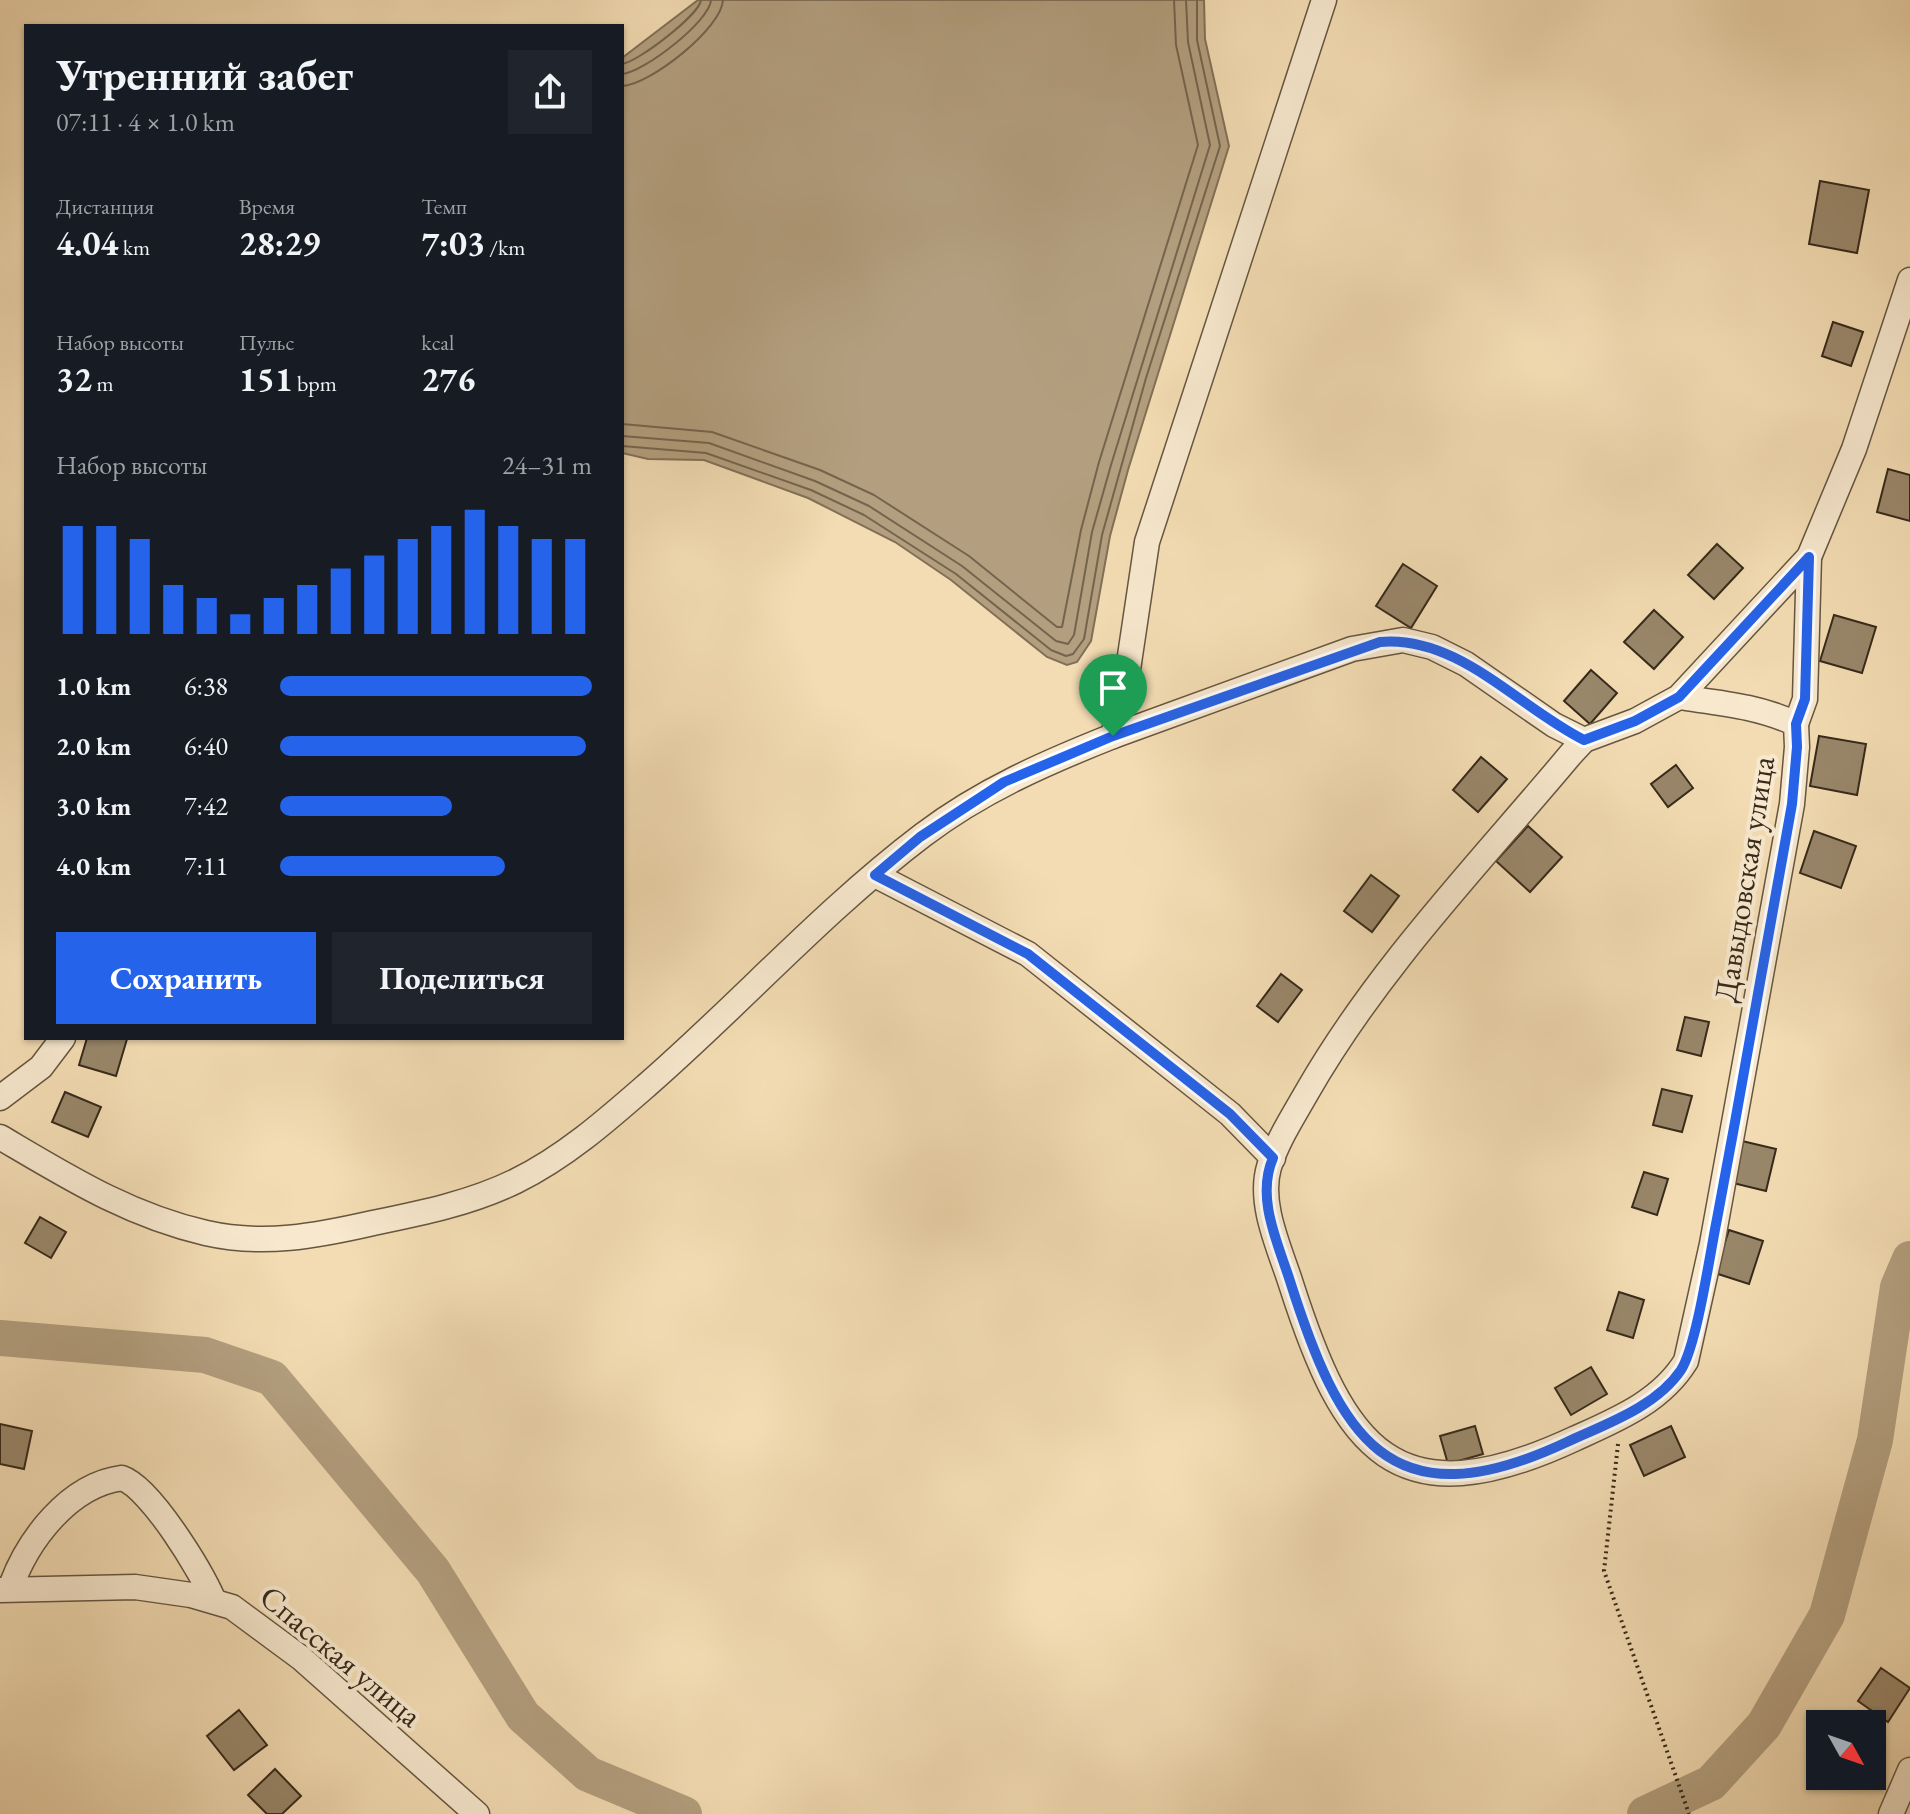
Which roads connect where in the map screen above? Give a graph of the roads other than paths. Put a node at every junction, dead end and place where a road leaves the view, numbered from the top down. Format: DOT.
graph roads {
  1 [pos="1324,0"];
  2 [pos="1910,280"];
  3 [pos="1809,557"];
  4 [pos="1679,697"];
  5 [pos="1796,724"];
  6 [pos="1113,736"];
  7 [pos="1584,740"];
  8 [pos="875,875"];
  9 [pos="61,1040"];
  10 [pos="0,1098"];
  11 [pos="0,1137"];
  12 [pos="1273,1158"];
  13 [pos="5,1589"];
  14 [pos="214,1601"];
  15 [pos="1910,1770"];
  16 [pos="477,1814"];
  17 [pos="1891,1814"];
  1 -- 6 [label="street"];
  2 -- 3 [label="street"];
  3 -- 4 [label="street"];
  3 -- 5 [label="street"];
  4 -- 5 [label="street, Давыдовская улица"];
  4 -- 7 [label="street"];
  5 -- 12 [label="street, Давыдовская улица"];
  6 -- 7 [label="street"];
  6 -- 8 [label="street"];
  7 -- 12 [label="street"];
  8 -- 11 [label="street"];
  8 -- 12 [label="street"];
  9 -- 10 [label="street"];
  13 -- 14 [label="street, Спасская улица"];
  13 -- 14 [label="street"];
  14 -- 16 [label="street, Спасская улица"];
  15 -- 17 [label="street"];
}
